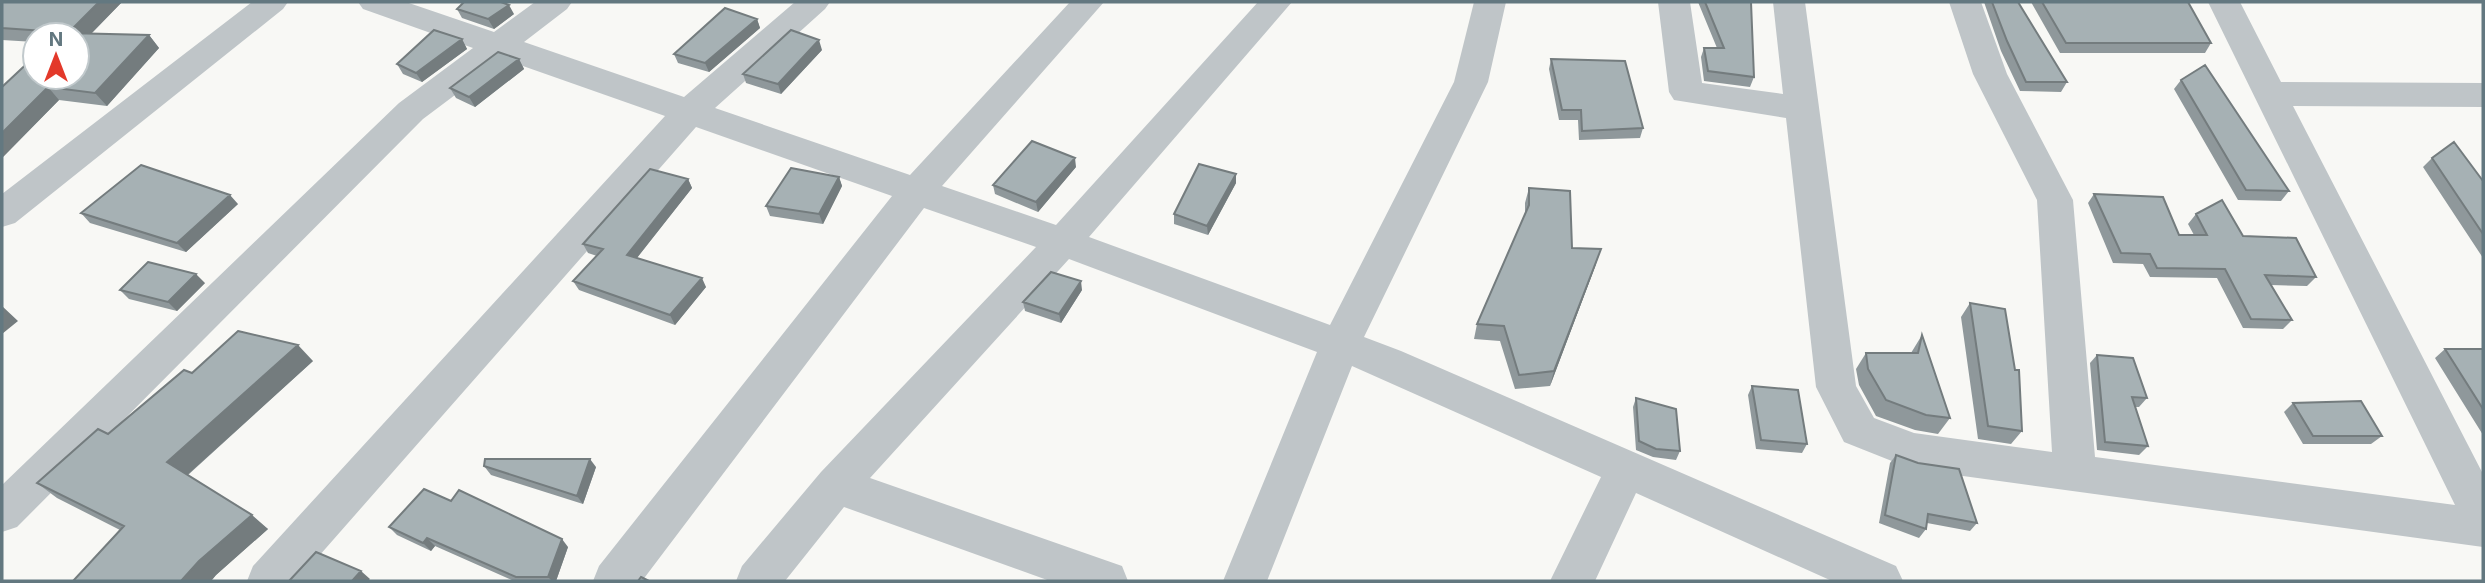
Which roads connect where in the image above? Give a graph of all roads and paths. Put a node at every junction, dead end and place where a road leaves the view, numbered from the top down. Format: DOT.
graph roads {
  1 [pos="272,2"];
  2 [pos="374,2"];
  3 [pos="556,2"];
  4 [pos="814,2"];
  5 [pos="1088,2"];
  6 [pos="1276,2"];
  7 [pos="1490,2"];
  8 [pos="1674,2"];
  9 [pos="1789,2"];
  10 [pos="1965,2"];
  11 [pos="2224,2"];
  12 [pos="500,44"];
  13 [pos="2269,94"];
  14 [pos="2483,95"];
  15 [pos="1803,109"];
  16 [pos="689,112"];
  17 [pos="917,191"];
  18 [pos="2,213"];
  19 [pos="1063,242"];
  20 [pos="1340,345"];
  21 [pos="1626,469"];
  22 [pos="2075,473"];
  23 [pos="836,485"];
  24 [pos="2480,508"];
  25 [pos="2,513"];
  26 [pos="269,581"];
  27 [pos="615,581"];
  28 [pos="758,581"];
  29 [pos="1106,581"];
  30 [pos="1245,581"];
  31 [pos="1572,581"];
  32 [pos="1880,581"];
  1 -- 18 [label="street"];
  2 -- 12 [label="street"];
  3 -- 12 [label="street"];
  4 -- 16 [label="street"];
  5 -- 17 [label="street"];
  6 -- 19 [label="street"];
  7 -- 20 [label="street"];
  8 -- 15 [label="street"];
  9 -- 15 [label="street"];
  10 -- 22 [label="street"];
  11 -- 13 [label="street"];
  12 -- 16 [label="street"];
  12 -- 25 [label="street"];
  13 -- 14 [label="street"];
  13 -- 24 [label="street"];
  15 -- 22 [label="street"];
  16 -- 17 [label="street"];
  16 -- 26 [label="street"];
  17 -- 19 [label="street"];
  17 -- 27 [label="street"];
  19 -- 20 [label="street"];
  19 -- 23 [label="street"];
  20 -- 21 [label="street"];
  20 -- 30 [label="street"];
  21 -- 31 [label="street"];
  21 -- 32 [label="street"];
  22 -- 24 [label="street"];
  23 -- 28 [label="street"];
  23 -- 29 [label="street"];
}
